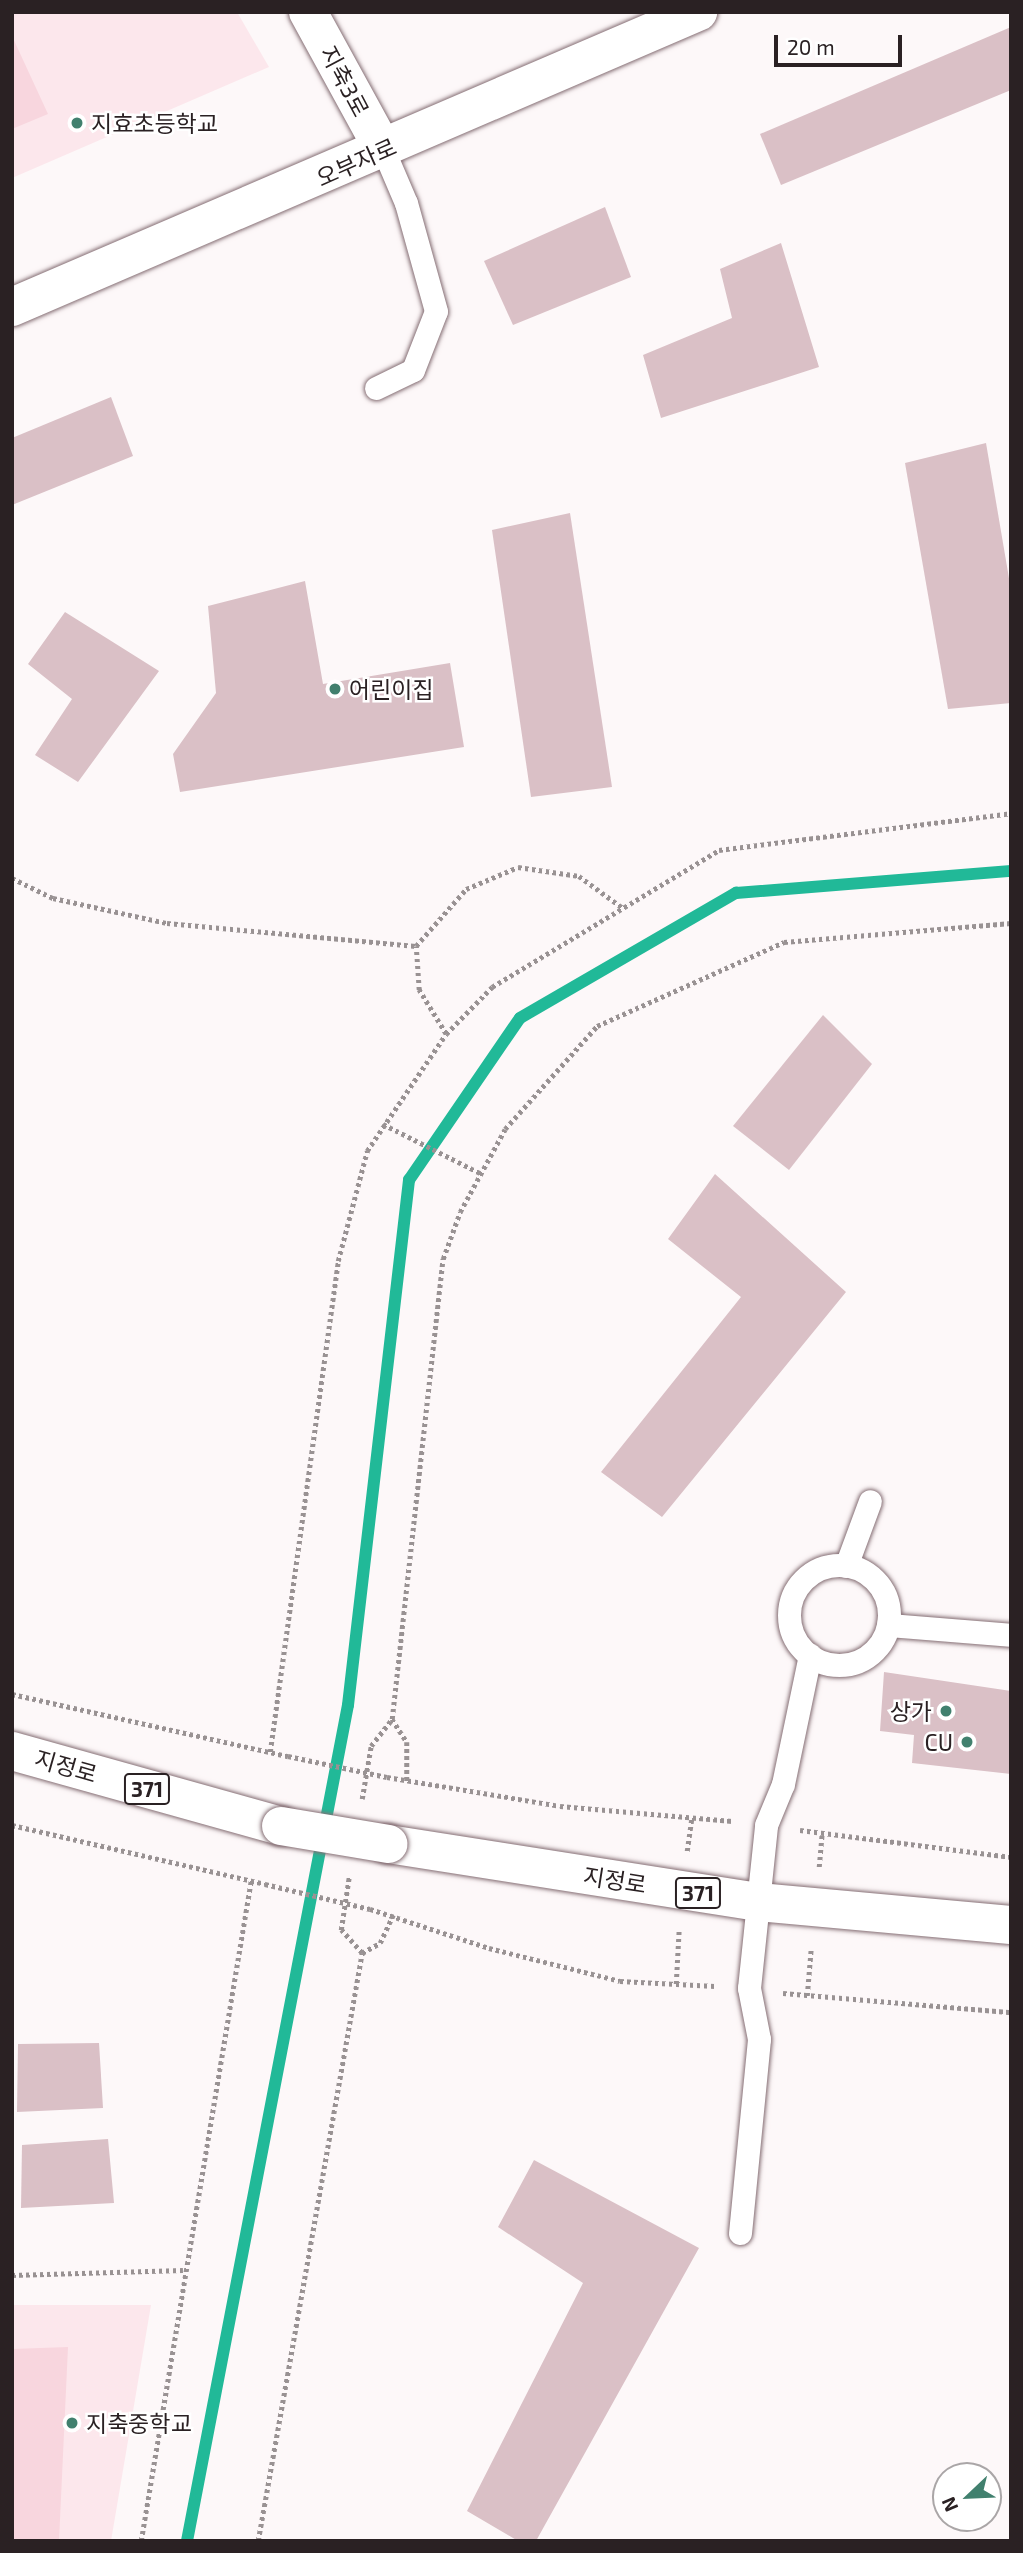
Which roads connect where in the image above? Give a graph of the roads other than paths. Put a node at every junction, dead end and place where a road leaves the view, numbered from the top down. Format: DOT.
graph roads {
  1 [pos="308,12"];
  2 [pos="698,12"];
  3 [pos="383,149"];
  4 [pos="12,307"];
  5 [pos="376,388"];
  6 [pos="870,1501"];
  7 [pos="846,1566"];
  8 [pos="888,1625"];
  9 [pos="1011,1635"];
  10 [pos="810,1656"];
  11 [pos="12,1751"];
  12 [pos="758,1902"];
  13 [pos="1011,1926"];
  14 [pos="740,2233"];
  1 -- 3 [label="main road, 지축3로"];
  2 -- 3 [label="main road, 오부자로"];
  3 -- 4 [label="main road, 오부자로"];
  3 -- 5 [label="lane"];
  6 -- 7 [label="lane"];
  7 -- 8 [label="lane"];
  7 -- 10 [label="lane"];
  8 -- 9 [label="lane"];
  8 -- 10 [label="lane"];
  10 -- 12 [label="lane"];
  11 -- 12 [label="main road, 지정로 / 371, bridge"];
  12 -- 13 [label="main road, 지정로 / 371"];
  12 -- 14 [label="lane"];
}
